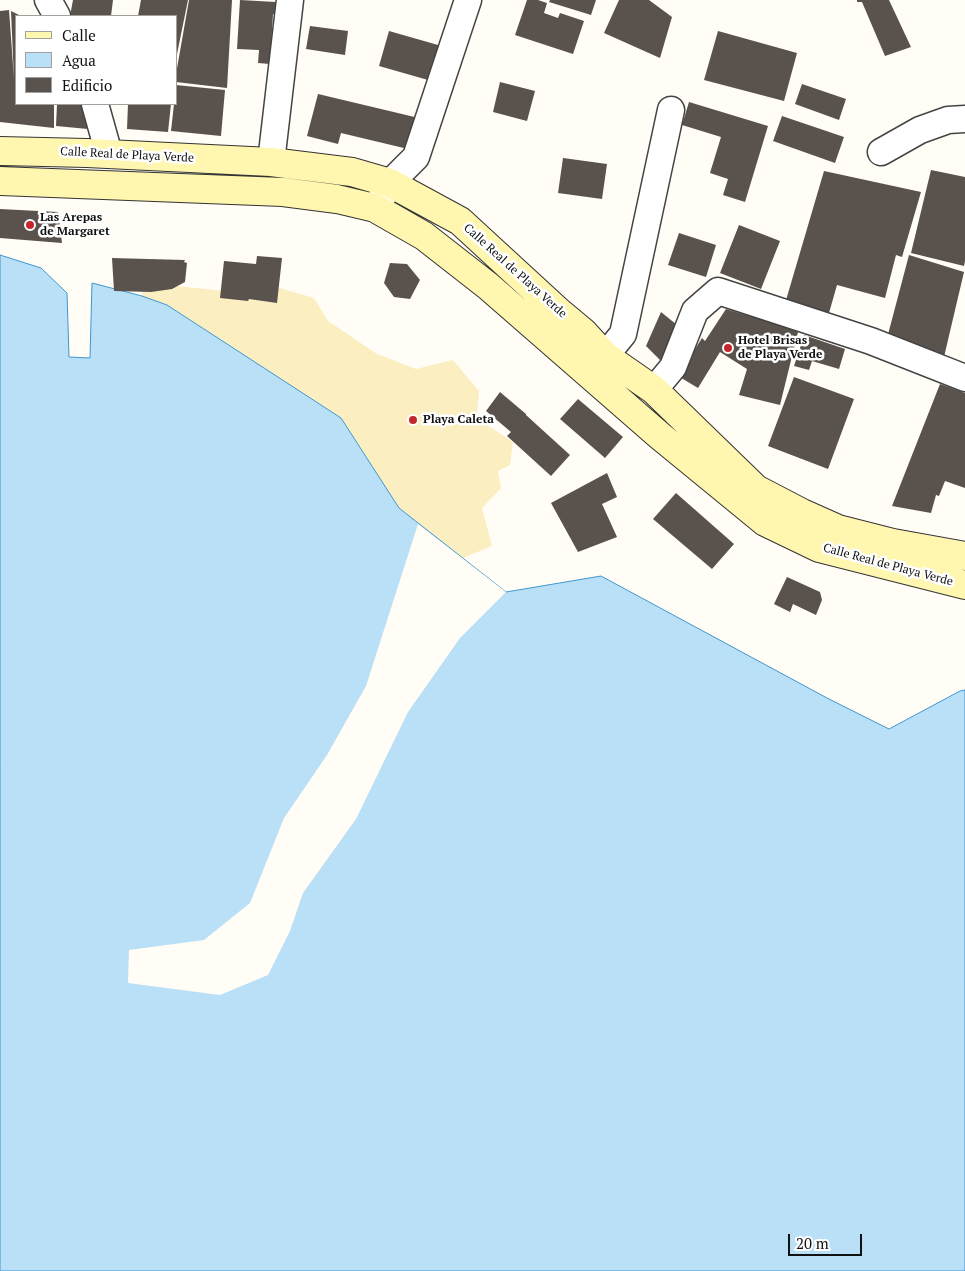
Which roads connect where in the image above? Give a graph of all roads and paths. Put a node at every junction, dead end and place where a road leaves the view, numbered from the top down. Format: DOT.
graph roads {
  1 [pos="48,0"];
  2 [pos="290,0"];
  3 [pos="468,0"];
  4 [pos="56,15"];
  5 [pos="95,105"];
  6 [pos="671,110"];
  7 [pos="965,119"];
  8 [pos="0,151"];
  9 [pos="881,152"];
  10 [pos="109,154"];
  11 [pos="271,162"];
  12 [pos="0,182"];
  13 [pos="390,183"];
  14 [pos="375,208"];
  15 [pos="596,364"];
  16 [pos="965,378"];
  17 [pos="654,390"];
  18 [pos="965,556"];
  19 [pos="965,585"];
  1 -- 4 [label="street"];
  2 -- 11 [label="street"];
  3 -- 13 [label="street"];
  5 -- 10 [label="street"];
  6 -- 15 [label="street"];
  7 -- 9 [label="street"];
  8 -- 10 [label="street, Calle Real de Playa Verde"];
  10 -- 11 [label="street, Calle Real de Playa Verde"];
  11 -- 13 [label="street, Calle Real de Playa Verde"];
  12 -- 14 [label="street, Calle Real de Playa Verde"];
  13 -- 14 [label="street"];
  13 -- 15 [label="street, Calle Real de Playa Verde"];
  14 -- 15 [label="street, Calle Real de Playa Verde"];
  15 -- 17 [label="street, Calle Real de Playa Verde"];
  15 -- 19 [label="street, Calle Real de Playa Verde"];
  16 -- 17 [label="street"];
  17 -- 18 [label="street, Calle Real de Playa Verde"];
}
